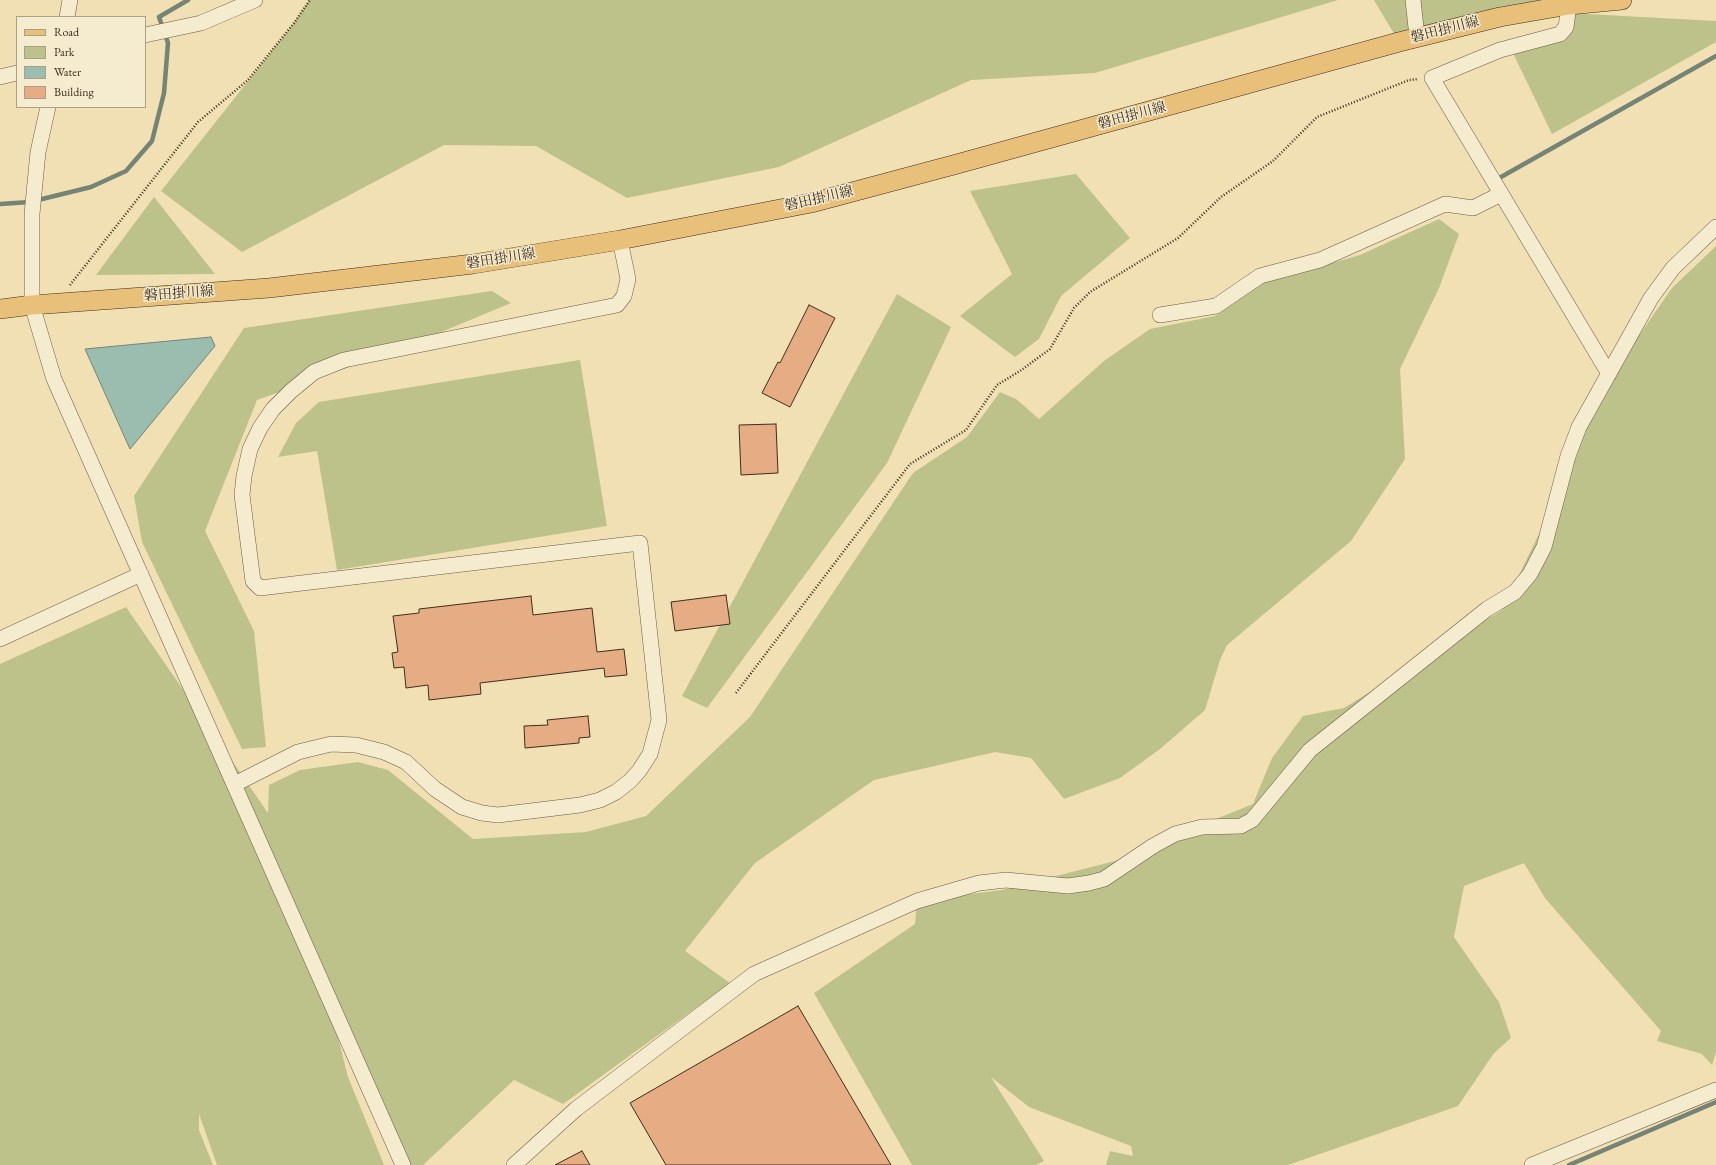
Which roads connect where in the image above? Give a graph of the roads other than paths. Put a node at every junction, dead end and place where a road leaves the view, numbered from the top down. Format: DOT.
graph roads {
  1 [pos="70,0"];
  2 [pos="255,0"];
  3 [pos="1413,0"];
  4 [pos="1622,0"];
  5 [pos="1563,4"];
  6 [pos="67,16"];
  7 [pos="146,35"];
  8 [pos="1417,37"];
  9 [pos="16,74"];
  10 [pos="0,77"];
  11 [pos="48,108"];
  12 [pos="1501,194"];
  13 [pos="1716,227"];
  14 [pos="620,240"];
  15 [pos="32,305"];
  16 [pos="0,309"];
  17 [pos="1160,315"];
  18 [pos="1609,374"];
  19 [pos="141,574"];
  20 [pos="0,639"];
  21 [pos="235,784"];
  22 [pos="1716,1090"];
  23 [pos="403,1165"];
  24 [pos="514,1165"];
  25 [pos="1532,1165"];
  1 -- 6 [label="street"];
  2 -- 7 [label="street"];
  3 -- 8 [label="street"];
  4 -- 5 [label="main road, 磐田掛川線"];
  5 -- 8 [label="main road, 磐田掛川線"];
  5 -- 12 [label="street"];
  8 -- 14 [label="main road, 磐田掛川線"];
  9 -- 10 [label="street"];
  11 -- 15 [label="street"];
  12 -- 17 [label="street"];
  12 -- 18 [label="street"];
  13 -- 18 [label="street"];
  14 -- 15 [label="main road, 磐田掛川線"];
  14 -- 21 [label="street"];
  15 -- 16 [label="main road, 磐田掛川線"];
  15 -- 19 [label="street"];
  18 -- 24 [label="street"];
  19 -- 20 [label="street"];
  19 -- 21 [label="street"];
  21 -- 23 [label="street"];
  22 -- 25 [label="street"];
}
